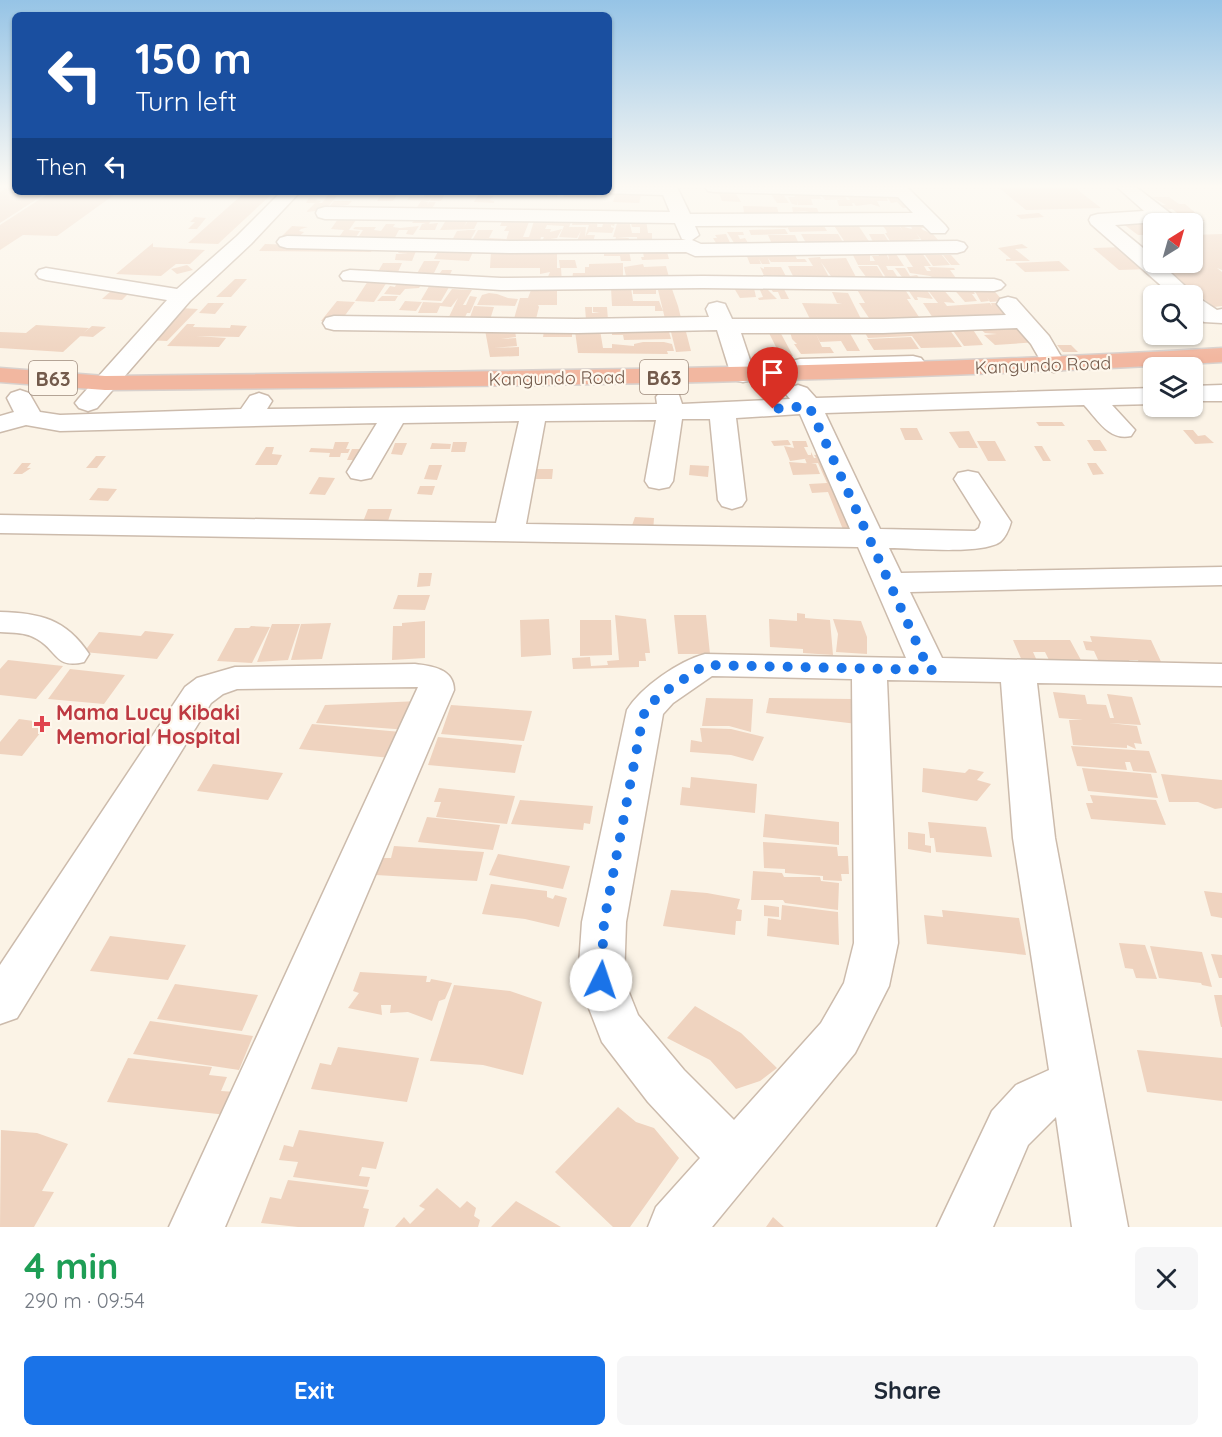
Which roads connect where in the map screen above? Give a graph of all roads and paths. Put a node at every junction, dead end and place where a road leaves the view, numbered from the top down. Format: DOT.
graph roads {
  1 [pos="239,244"];
  2 [pos="388,244"];
  3 [pos="692,244"];
  4 [pos="954,244"];
  5 [pos="1126,244"];
  6 [pos="694,248"];
  7 [pos="967,258"];
  8 [pos="1143,259"];
  9 [pos="1159,273"];
  10 [pos="46,274"];
  11 [pos="350,276"];
  12 [pos="703,282"];
  13 [pos="994,285"];
  14 [pos="1173,285"];
  15 [pos="182,296"];
  16 [pos="1203,308"];
  17 [pos="1219,319"];
  18 [pos="1021,321"];
  19 [pos="334,322"];
  20 [pos="725,324"];
  21 [pos="1222,355"];
  22 [pos="1052,362"];
  23 [pos="742,372"];
  24 [pos="1222,374"];
  25 [pos="0,375"];
  26 [pos="1203,375"];
  27 [pos="1143,378"];
  28 [pos="105,383"];
  29 [pos="1222,393"];
  30 [pos="1203,394"];
  31 [pos="1143,397"];
  32 [pos="803,399"];
  33 [pos="1092,399"];
  34 [pos="88,403"];
  35 [pos="16,404"];
  36 [pos="670,404"];
  37 [pos="254,409"];
  38 [pos="722,411"];
  39 [pos="533,414"];
  40 [pos="395,415"];
  41 [pos="0,424"];
  42 [pos="1122,430"];
  43 [pos="361,472"];
  44 [pos="968,479"];
  45 [pos="658,481"];
  46 [pos="732,500"];
  47 [pos="0,524"];
  48 [pos="509,533"];
  49 [pos="869,537"];
  50 [pos="1222,576"];
  51 [pos="890,583"];
  52 [pos="0,622"];
  53 [pos="72,654"];
  54 [pos="869,670"];
  55 [pos="933,670"];
  56 [pos="1018,671"];
  57 [pos="1222,675"];
  58 [pos="0,1004"];
  59 [pos="1075,1082"];
  60 [pos="734,1157"];
  61 [pos="197,1227"];
  62 [pos="676,1227"];
  63 [pos="965,1227"];
  64 [pos="1100,1227"];
  1 -- 15 [label="street"];
  2 -- 6 [label="street"];
  3 -- 6 [label="street"];
  4 -- 7 [label="street"];
  5 -- 8 [label="street"];
  6 -- 7 [label="street"];
  6 -- 12 [label="street"];
  7 -- 13 [label="street"];
  9 -- 14 [label="street"];
  10 -- 15 [label="street"];
  11 -- 12 [label="street"];
  12 -- 13 [label="street"];
  12 -- 20 [label="street"];
  13 -- 18 [label="street"];
  15 -- 28 [label="street"];
  16 -- 17 [label="street"];
  18 -- 20 [label="street"];
  18 -- 22 [label="street"];
  19 -- 20 [label="street"];
  20 -- 23 [label="street"];
  21 -- 22 [label="highway, Kangundo Road / B63"];
  22 -- 23 [label="highway, Kangundo Road / B63"];
  23 -- 28 [label="highway, Kangundo Road / B63"];
  24 -- 26 [label="highway"];
  25 -- 28 [label="highway, Kangundo Road / B63"];
  27 -- 32 [label="highway, Kangundo Road / B63"];
  28 -- 34 [label="street"];
  29 -- 30 [label="street"];
  31 -- 33 [label="street"];
  32 -- 33 [label="street"];
  32 -- 36 [label="highway, Kangundo Road / B63"];
  32 -- 38 [label="street"];
  32 -- 49 [label="street"];
  33 -- 42 [label="street"];
  34 -- 35 [label="highway, Kangundo Road / B63"];
  34 -- 37 [label="highway, Kangundo Road / B63"];
  35 -- 37 [label="street"];
  35 -- 41 [label="street"];
  36 -- 37 [label="highway, Kangundo Road / B63"];
  36 -- 38 [label="street"];
  36 -- 39 [label="street"];
  36 -- 45 [label="street"];
  37 -- 40 [label="street"];
  38 -- 46 [label="street"];
  39 -- 40 [label="street"];
  39 -- 48 [label="street"];
  40 -- 43 [label="street"];
  44 -- 49 [label="street"];
  47 -- 48 [label="street"];
  48 -- 49 [label="street"];
  49 -- 51 [label="street"];
  50 -- 51 [label="street"];
  51 -- 55 [label="street"];
  52 -- 53 [label="street"];
  54 -- 55 [label="street"];
  54 -- 60 [label="street"];
  54 -- 60 [label="street"];
  55 -- 56 [label="street"];
  56 -- 57 [label="street"];
  56 -- 59 [label="street"];
  58 -- 61 [label="street"];
  59 -- 63 [label="street"];
  59 -- 64 [label="street"];
  60 -- 62 [label="street"];
}
